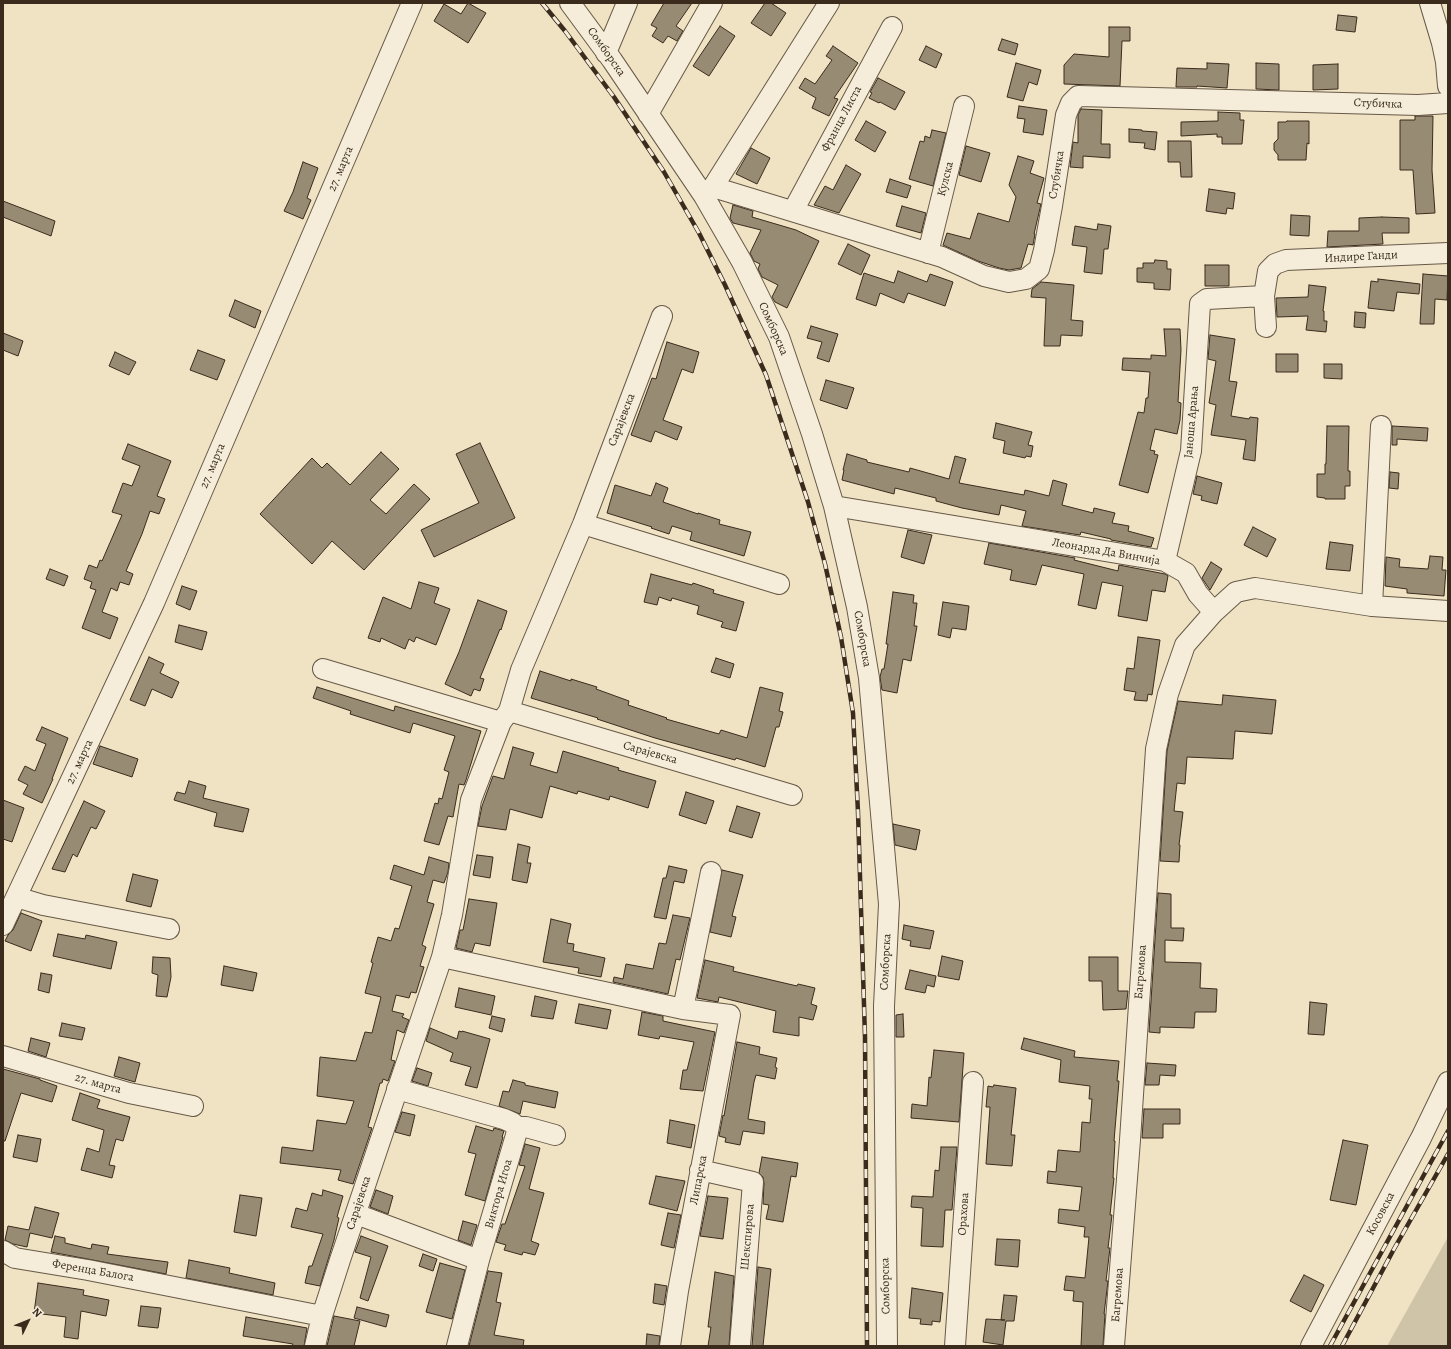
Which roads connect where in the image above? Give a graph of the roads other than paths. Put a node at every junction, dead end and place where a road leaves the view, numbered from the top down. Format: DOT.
graph roads {
  1 [pos="412,3"];
  2 [pos="570,3"];
  3 [pos="627,3"];
  4 [pos="712,3"];
  5 [pos="829,3"];
  6 [pos="1430,3"];
  7 [pos="892,28"];
  8 [pos="606,52"];
  9 [pos="1448,86"];
  10 [pos="1448,103"];
  11 [pos="964,106"];
  12 [pos="648,114"];
  13 [pos="709,191"];
  14 [pos="793,212"];
  15 [pos="928,253"];
  16 [pos="1448,253"];
  17 [pos="1264,296"];
  18 [pos="662,316"];
  19 [pos="1266,327"];
  20 [pos="1381,426"];
  21 [pos="834,506"];
  22 [pos="583,524"];
  23 [pos="1165,561"];
  24 [pos="779,584"];
  25 [pos="1372,606"];
  26 [pos="1448,611"];
  27 [pos="1214,612"];
  28 [pos="322,668"];
  29 [pos="505,717"];
  30 [pos="792,795"];
  31 [pos="711,872"];
  32 [pos="16,897"];
  33 [pos="3,925"];
  34 [pos="168,929"];
  35 [pos="442,957"];
  36 [pos="683,1009"];
  37 [pos="3,1056"];
  38 [pos="973,1082"];
  39 [pos="1448,1082"];
  40 [pos="397,1090"];
  41 [pos="193,1106"];
  42 [pos="517,1127"];
  43 [pos="555,1135"];
  44 [pos="700,1170"];
  45 [pos="356,1214"];
  46 [pos="3,1251"];
  47 [pos="480,1260"];
  48 [pos="322,1316"];
  49 [pos="315,1346"];
  50 [pos="457,1346"];
  51 [pos="670,1346"];
  52 [pos="740,1346"];
  53 [pos="887,1346"];
  54 [pos="956,1346"];
  55 [pos="1114,1346"];
  56 [pos="1311,1346"];
  1 -- 32 [label="street, 27. марта"];
  2 -- 8 [label="street, Сомборска"];
  3 -- 8 [label="street"];
  4 -- 12 [label="street"];
  5 -- 13 [label="street"];
  6 -- 9 [label="street"];
  7 -- 14 [label="street, Франца Листа"];
  8 -- 12 [label="street, Сомборска"];
  10 -- 15 [label="street, Стубичка"];
  11 -- 15 [label="street, Кулска"];
  12 -- 13 [label="street, Сомборска"];
  13 -- 14 [label="street, Стубичка"];
  13 -- 21 [label="street, Сомборска"];
  14 -- 15 [label="street, Стубичка"];
  16 -- 17 [label="street, Индире Ганди"];
  17 -- 19 [label="street"];
  17 -- 23 [label="street, Јаноша Арања"];
  18 -- 22 [label="street, Сарајевска"];
  20 -- 25 [label="street"];
  21 -- 23 [label="street, Леонарда Да Винчија"];
  21 -- 53 [label="street, Сомборска"];
  22 -- 24 [label="street"];
  22 -- 29 [label="street, Сарајевска"];
  23 -- 27 [label="street, Леонарда Да Винчија"];
  25 -- 26 [label="street"];
  25 -- 27 [label="street"];
  27 -- 55 [label="street, Багремова"];
  28 -- 29 [label="street, Сарајевска"];
  29 -- 30 [label="street, Сарајевска"];
  29 -- 35 [label="street, Сарајевска"];
  31 -- 36 [label="street"];
  32 -- 33 [label="street, 27. марта"];
  32 -- 34 [label="street"];
  35 -- 36 [label="street"];
  35 -- 40 [label="street, Сарајевска"];
  36 -- 44 [label="street, Липарска"];
  37 -- 41 [label="street, 27. марта"];
  38 -- 54 [label="street, Орахова"];
  39 -- 56 [label="street, Косовска"];
  40 -- 42 [label="street"];
  40 -- 45 [label="street, Сарајевска"];
  42 -- 43 [label="street"];
  42 -- 47 [label="street, Виктора Игоа"];
  44 -- 51 [label="street, Липарска"];
  44 -- 52 [label="street, Шекспирова"];
  45 -- 47 [label="street"];
  45 -- 48 [label="street, Сарајевска"];
  46 -- 48 [label="street, Ференца Балога"];
  47 -- 50 [label="street, Виктора Игоа"];
  48 -- 49 [label="street, Сарајевска"];
}
